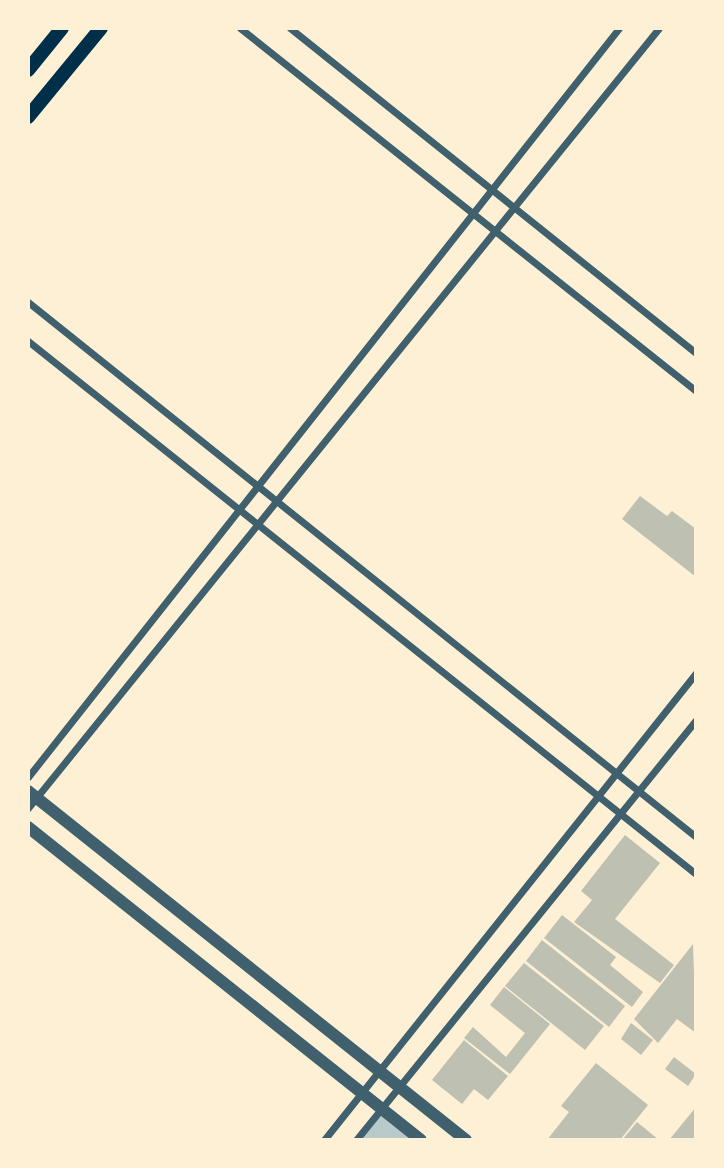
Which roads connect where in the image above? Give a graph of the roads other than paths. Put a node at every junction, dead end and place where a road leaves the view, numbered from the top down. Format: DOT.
graph roads {
  1 [pos="62,28"];
  2 [pos="101,28"];
  3 [pos="240,28"];
  4 [pos="290,28"];
  5 [pos="619,28"];
  6 [pos="659,28"];
  7 [pos="28,70"];
  8 [pos="28,117"];
  9 [pos="491,190"];
  10 [pos="514,208"];
  11 [pos="472,214"];
  12 [pos="495,232"];
  13 [pos="28,302"];
  14 [pos="28,341"];
  15 [pos="696,353"];
  16 [pos="696,391"];
  17 [pos="258,483"];
  18 [pos="277,498"];
  19 [pos="240,508"];
  20 [pos="258,521"];
  21 [pos="696,673"];
  22 [pos="696,720"];
  23 [pos="616,773"];
  24 [pos="28,777"];
  25 [pos="638,792"];
  26 [pos="597,797"];
  27 [pos="31,799"];
  28 [pos="620,814"];
  29 [pos="28,827"];
  30 [pos="696,837"];
  31 [pos="696,874"];
  32 [pos="379,1070"];
  33 [pos="400,1087"];
  34 [pos="362,1093"];
  35 [pos="381,1108"];
  36 [pos="324,1140"];
  37 [pos="356,1140"];
  38 [pos="421,1140"];
  39 [pos="466,1140"];
  1 -- 7 [label="main road"];
  2 -- 8 [label="main road"];
  3 -- 11 [label="street"];
  4 -- 9 [label="street"];
  5 -- 9 [label="street"];
  6 -- 10 [label="street"];
  9 -- 10 [label="street"];
  9 -- 11 [label="street"];
  10 -- 12 [label="street"];
  10 -- 15 [label="street"];
  11 -- 12 [label="street"];
  11 -- 17 [label="street"];
  12 -- 16 [label="street"];
  12 -- 18 [label="street"];
  13 -- 17 [label="street"];
  14 -- 19 [label="street"];
  17 -- 18 [label="street"];
  17 -- 19 [label="street"];
  18 -- 20 [label="street"];
  18 -- 23 [label="street"];
  19 -- 20 [label="street"];
  19 -- 24 [label="street"];
  20 -- 26 [label="street"];
  20 -- 27 [label="street"];
  21 -- 23 [label="street"];
  22 -- 25 [label="street"];
  23 -- 25 [label="street"];
  23 -- 26 [label="street"];
  25 -- 28 [label="street"];
  25 -- 30 [label="street"];
  26 -- 28 [label="street"];
  26 -- 32 [label="street"];
  27 -- 32 [label="street"];
  28 -- 31 [label="street"];
  28 -- 33 [label="street"];
  29 -- 34 [label="street"];
  32 -- 33 [label="street"];
  32 -- 34 [label="street"];
  33 -- 35 [label="street"];
  33 -- 39 [label="street"];
  34 -- 35 [label="street"];
  34 -- 36 [label="street"];
  35 -- 37 [label="street"];
  35 -- 38 [label="street"];
}
